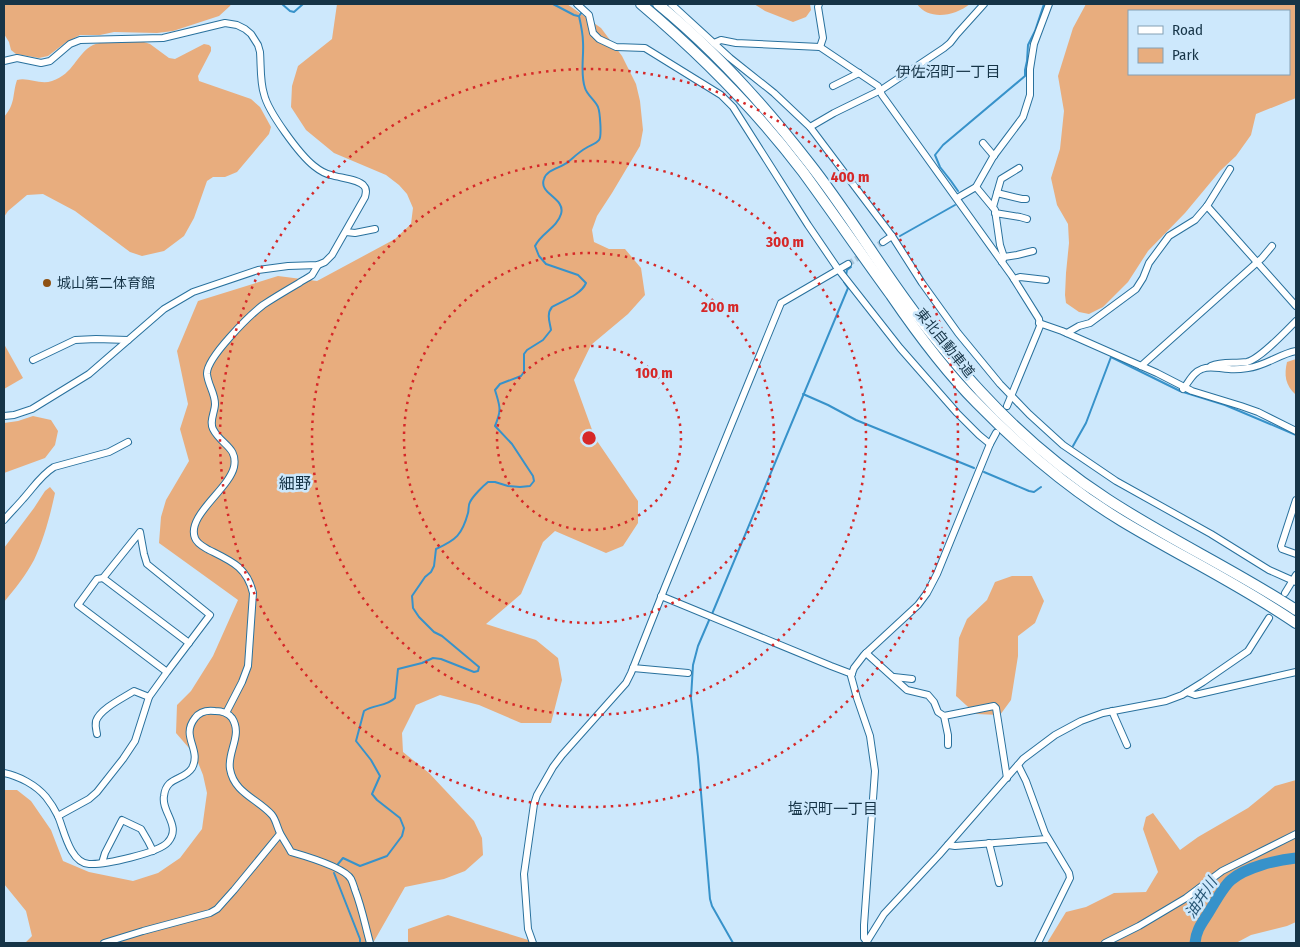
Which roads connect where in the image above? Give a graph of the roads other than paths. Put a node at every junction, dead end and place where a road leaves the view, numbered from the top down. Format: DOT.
graph roads {
  1 [pos="577,4"];
  2 [pos="641,4"];
  3 [pos="658,4"];
  4 [pos="671,4"];
  5 [pos="819,4"];
  6 [pos="984,4"];
  7 [pos="1049,4"];
  8 [pos="714,43"];
  9 [pos="820,47"];
  10 [pos="4,61"];
  11 [pos="859,74"];
  12 [pos="833,86"];
  13 [pos="881,90"];
  14 [pos="810,128"];
  15 [pos="983,143"];
  16 [pos="994,156"];
  17 [pos="1019,168"];
  18 [pos="1230,169"];
  19 [pos="976,187"];
  20 [pos="997,193"];
  21 [pos="956,198"];
  22 [pos="1026,199"];
  23 [pos="1207,206"];
  24 [pos="994,210"];
  25 [pos="1028,219"];
  26 [pos="375,230"];
  27 [pos="346,232"];
  28 [pos="892,236"];
  29 [pos="883,242"];
  30 [pos="1272,246"];
  31 [pos="1033,251"];
  32 [pos="1003,260"];
  33 [pos="1257,262"];
  34 [pos="848,264"];
  35 [pos="318,265"];
  36 [pos="838,269"];
  37 [pos="1014,279"];
  38 [pos="1046,280"];
  39 [pos="1296,306"];
  40 [pos="1296,321"];
  41 [pos="1039,323"];
  42 [pos="1066,333"];
  43 [pos="128,340"];
  44 [pos="1296,351"];
  45 [pos="33,360"];
  46 [pos="1141,366"];
  47 [pos="1207,368"];
  48 [pos="1183,388"];
  49 [pos="1012,396"];
  50 [pos="1007,406"];
  51 [pos="4,416"];
  52 [pos="1296,431"];
  53 [pos="996,433"];
  54 [pos="128,442"];
  55 [pos="990,444"];
  56 [pos="1296,500"];
  57 [pos="1294,516"];
  58 [pos="4,520"];
  59 [pos="1296,554"];
  60 [pos="104,578"];
  61 [pos="1295,580"];
  62 [pos="1286,593"];
  63 [pos="661,596"];
  64 [pos="1296,610"];
  65 [pos="1269,618"];
  66 [pos="1296,623"];
  67 [pos="189,643"];
  68 [pos="866,653"];
  69 [pos="633,668"];
  70 [pos="166,672"];
  71 [pos="1296,672"];
  72 [pos="688,673"];
  73 [pos="852,674"];
  74 [pos="894,677"];
  75 [pos="912,679"];
  76 [pos="1187,692"];
  77 [pos="149,697"];
  78 [pos="1112,711"];
  79 [pos="226,713"];
  80 [pos="944,716"];
  81 [pos="96,734"];
  82 [pos="948,745"];
  83 [pos="1127,745"];
  84 [pos="1018,765"];
  85 [pos="4,773"];
  86 [pos="1007,778"];
  87 [pos="58,816"];
  88 [pos="280,834"];
  89 [pos="1296,834"];
  90 [pos="1047,839"];
  91 [pos="989,843"];
  92 [pos="948,844"];
  93 [pos="153,851"];
  94 [pos="102,863"];
  95 [pos="999,883"];
  96 [pos="867,942"];
  97 [pos="104,943"];
  98 [pos="370,943"];
  99 [pos="533,943"];
  100 [pos="1038,943"];
  101 [pos="1105,943"];
  1 -- 36 [label="street"];
  2 -- 66 [label="highway, 東北自動車道"];
  3 -- 64 [label="highway, 東北自動車道"];
  4 -- 8 [label="street"];
  5 -- 9 [label="street"];
  6 -- 13 [label="street"];
  7 -- 16 [label="street"];
  8 -- 9 [label="street"];
  8 -- 14 [label="street"];
  9 -- 11 [label="street"];
  10 -- 27 [label="street"];
  11 -- 12 [label="street"];
  11 -- 13 [label="street"];
  13 -- 14 [label="street"];
  13 -- 21 [label="street"];
  14 -- 28 [label="street"];
  15 -- 16 [label="street"];
  16 -- 19 [label="street"];
  17 -- 20 [label="street"];
  18 -- 23 [label="street"];
  19 -- 21 [label="street"];
  19 -- 24 [label="street"];
  20 -- 22 [label="street"];
  20 -- 24 [label="street"];
  21 -- 32 [label="street"];
  23 -- 33 [label="street"];
  23 -- 42 [label="street"];
  24 -- 25 [label="street"];
  24 -- 32 [label="street"];
  26 -- 27 [label="street"];
  27 -- 35 [label="street"];
  28 -- 29 [label="street"];
  28 -- 49 [label="street"];
  30 -- 33 [label="street"];
  31 -- 32 [label="street"];
  32 -- 37 [label="street"];
  33 -- 39 [label="street"];
  33 -- 46 [label="street"];
  34 -- 36 [label="street"];
  35 -- 43 [label="street"];
  35 -- 79 [label="street"];
  36 -- 55 [label="street"];
  36 -- 63 [label="street"];
  37 -- 38 [label="street"];
  37 -- 41 [label="street"];
  40 -- 47 [label="street"];
  41 -- 42 [label="street"];
  41 -- 49 [label="street"];
  42 -- 46 [label="street"];
  43 -- 45 [label="street"];
  43 -- 51 [label="street"];
  44 -- 47 [label="street"];
  46 -- 48 [label="street"];
  47 -- 48 [label="street"];
  48 -- 52 [label="street"];
  49 -- 50 [label="street"];
  49 -- 61 [label="street"];
  53 -- 55 [label="street"];
  54 -- 58 [label="street"];
  55 -- 68 [label="street"];
  56 -- 57 [label="street"];
  57 -- 59 [label="street"];
  60 -- 67 [label="street"];
  60 -- 67 [label="street"];
  60 -- 70 [label="street"];
  61 -- 62 [label="street"];
  63 -- 69 [label="street"];
  63 -- 73 [label="street"];
  65 -- 76 [label="street"];
  67 -- 70 [label="street"];
  68 -- 73 [label="street"];
  68 -- 74 [label="street"];
  69 -- 72 [label="street"];
  69 -- 99 [label="street"];
  70 -- 77 [label="street"];
  71 -- 76 [label="street"];
  73 -- 96 [label="street"];
  74 -- 75 [label="street"];
  74 -- 80 [label="street"];
  76 -- 78 [label="street"];
  77 -- 81 [label="street"];
  77 -- 87 [label="street"];
  78 -- 83 [label="street"];
  78 -- 84 [label="street"];
  79 -- 88 [label="street"];
  79 -- 93 [label="street"];
  80 -- 82 [label="street"];
  80 -- 86 [label="street"];
  84 -- 86 [label="street"];
  84 -- 90 [label="street"];
  85 -- 87 [label="street"];
  86 -- 92 [label="street"];
  87 -- 94 [label="street"];
  88 -- 97 [label="street"];
  88 -- 98 [label="street"];
  89 -- 101 [label="street"];
  90 -- 91 [label="street"];
  90 -- 100 [label="street"];
  91 -- 92 [label="street"];
  91 -- 95 [label="street"];
  92 -- 96 [label="street"];
  93 -- 94 [label="street"];
  93 -- 94 [label="street"];
}
